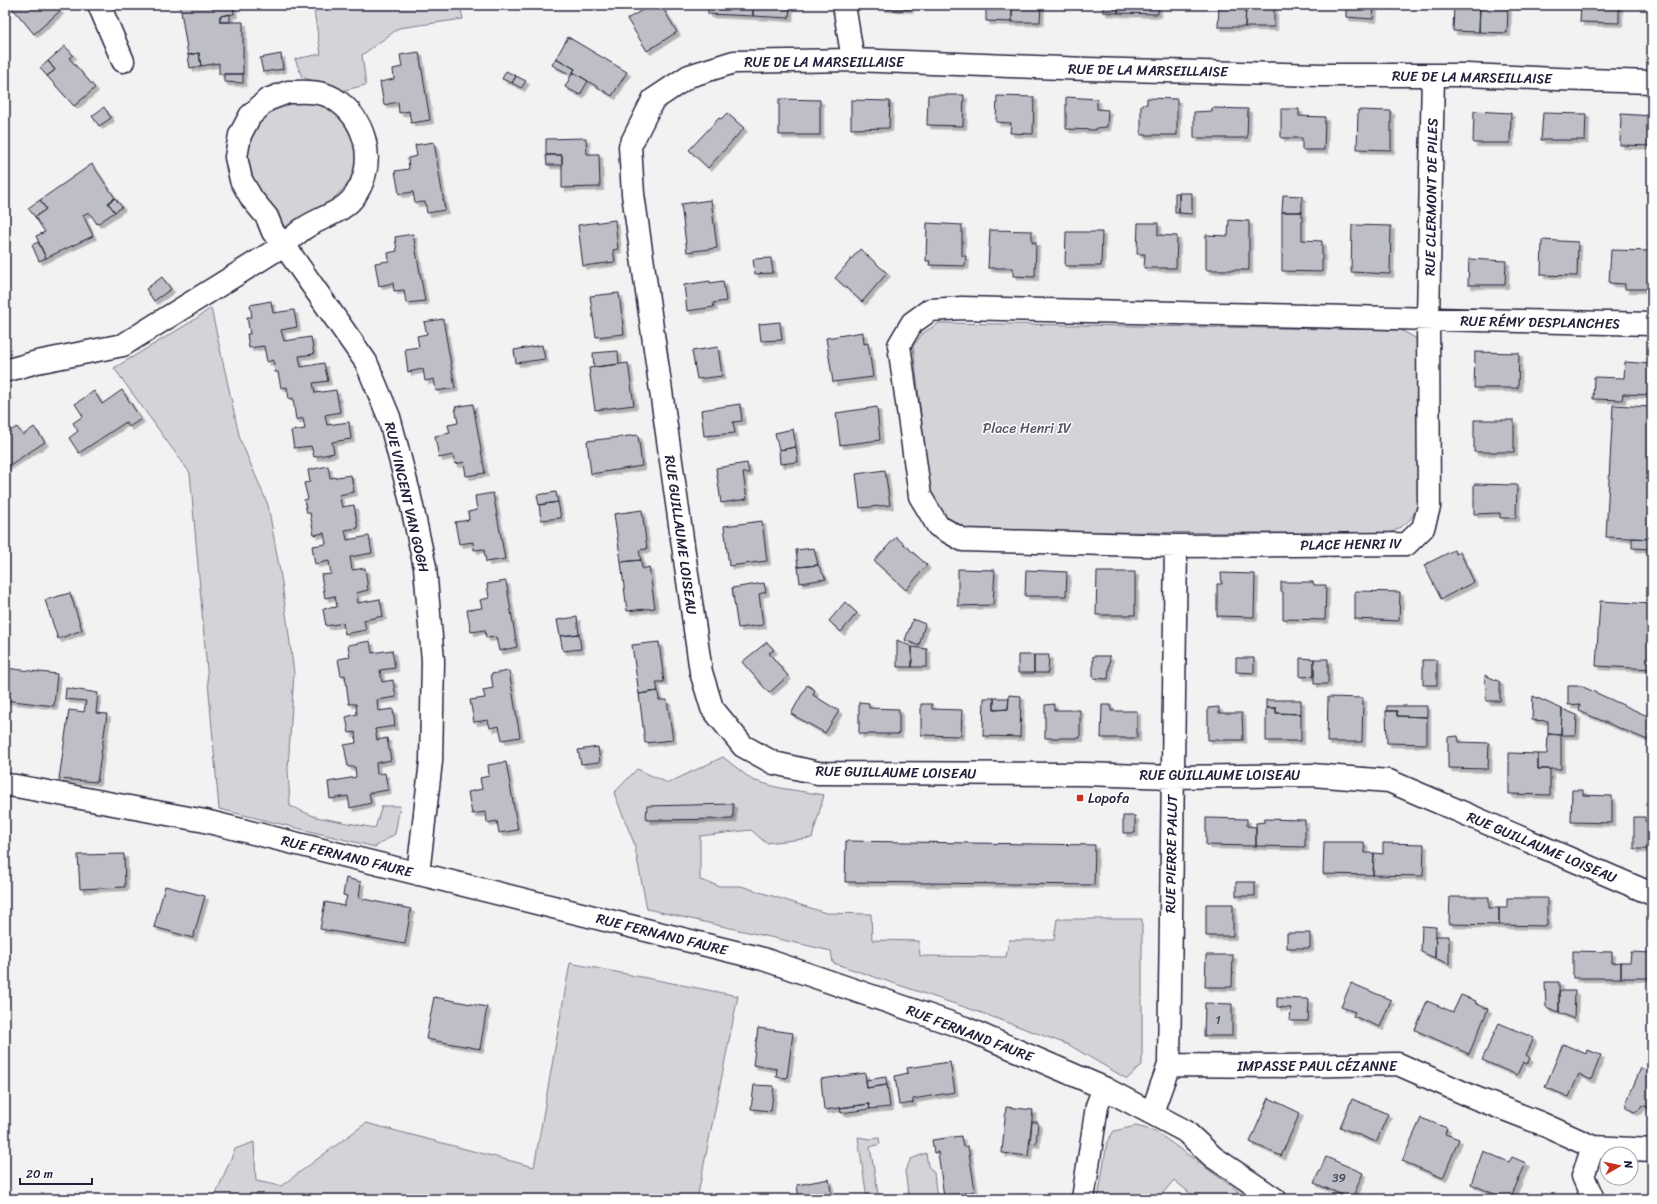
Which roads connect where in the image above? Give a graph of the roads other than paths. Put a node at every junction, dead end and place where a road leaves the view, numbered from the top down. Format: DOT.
graph roads {
  1 [pos="99,5"];
  2 [pos="844,5"];
  3 [pos="853,60"];
  4 [pos="123,61"];
  5 [pos="1433,75"];
  6 [pos="1652,82"];
  7 [pos="653,100"];
  8 [pos="284,245"];
  9 [pos="1428,319"];
  10 [pos="1652,324"];
  11 [pos="5,371"];
  12 [pos="1176,546"];
  13 [pos="1172,777"];
  14 [pos="5,785"];
  15 [pos="418,874"];
  16 [pos="1652,894"];
  17 [pos="1169,1065"];
  18 [pos="1104,1088"];
  19 [pos="1152,1112"];
  20 [pos="1593,1147"];
  21 [pos="1652,1150"];
  22 [pos="1083,1199"];
  23 [pos="1274,1199"];
  24 [pos="1593,1199"];
  1 -- 4 [label="street"];
  2 -- 3 [label="street"];
  3 -- 5 [label="street, RUE DE LA MARSEILLAISE"];
  3 -- 7 [label="street, RUE DE LA MARSEILLAISE"];
  5 -- 6 [label="street, RUE DE LA MARSEILLAISE"];
  5 -- 9 [label="street, RUE CLERMONT DE PILES"];
  7 -- 13 [label="street, RUE GUILLAUME LOISEAU"];
  8 -- 8 [label="street, RUE VINCENT VAN GOGH"];
  8 -- 11 [label="street, RUE VINCENT VAN GOGH"];
  8 -- 15 [label="street, RUE VINCENT VAN GOGH"];
  9 -- 10 [label="street, RUE RÉMY DESPLANCHES"];
  9 -- 12 [label="street, PLACE HENRI IV"];
  9 -- 12 [label="street, PLACE HENRI IV"];
  12 -- 13 [label="street, RUE PIERRE PALUT"];
  13 -- 16 [label="street, RUE GUILLAUME LOISEAU"];
  13 -- 17 [label="street, RUE PIERRE PALUT"];
  14 -- 15 [label="street, RUE FERNAND FAURE"];
  15 -- 18 [label="street, RUE FERNAND FAURE"];
  17 -- 19 [label="street, RUE PIERRE PALUT"];
  17 -- 20 [label="street, IMPASSE PAUL CÉZANNE"];
  18 -- 19 [label="street, RUE FERNAND FAURE"];
  18 -- 22 [label="street"];
  19 -- 23 [label="street, RUE FERNAND FAURE"];
  20 -- 21 [label="street, IMPASSE PAUL CÉZANNE"];
  20 -- 24 [label="street"];
}
